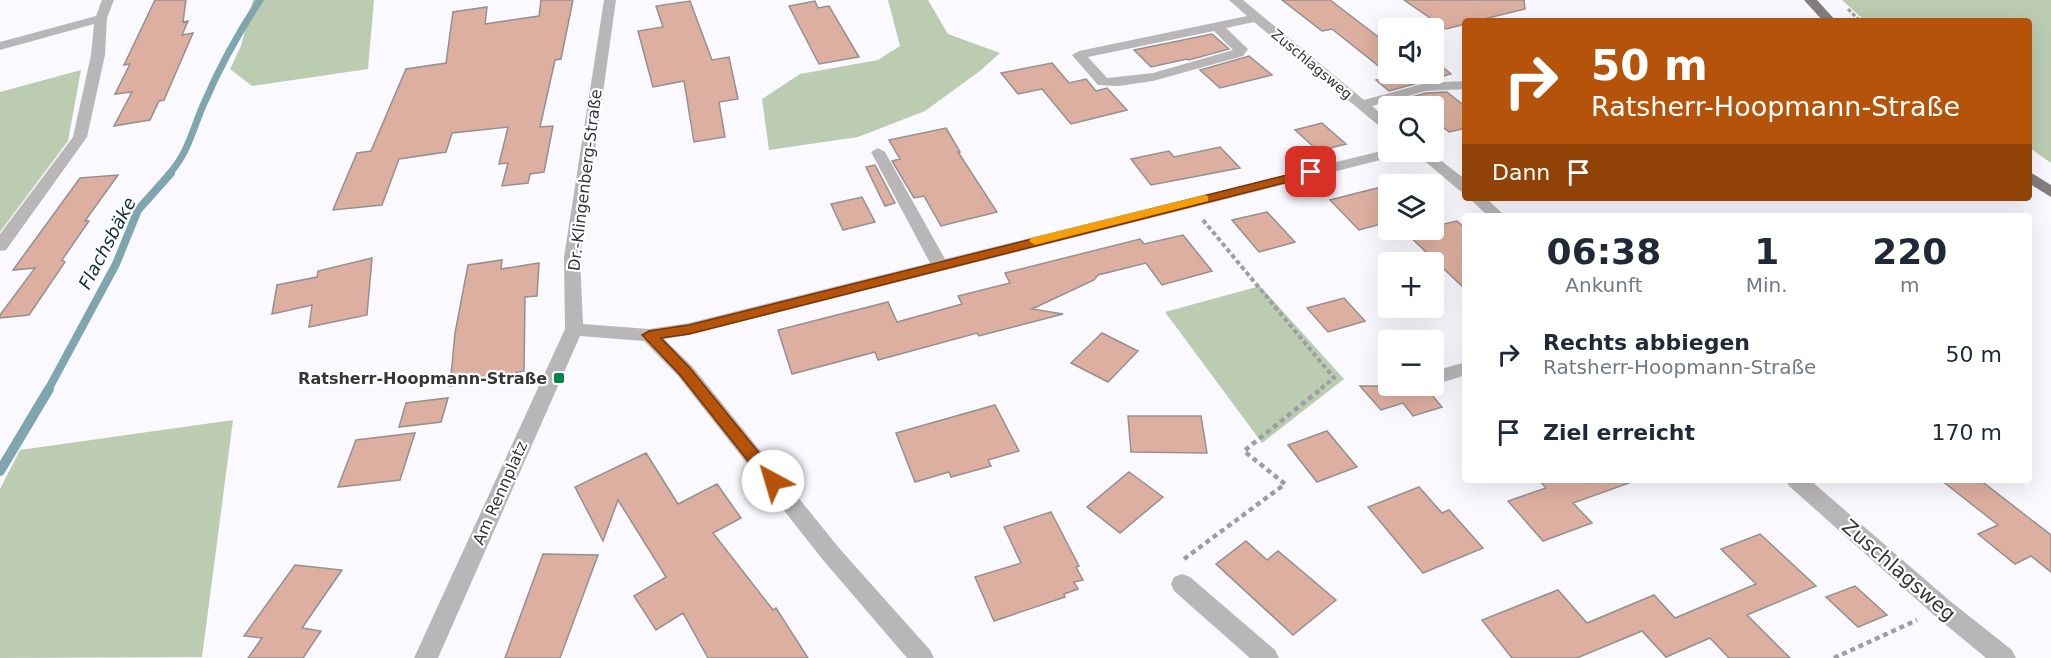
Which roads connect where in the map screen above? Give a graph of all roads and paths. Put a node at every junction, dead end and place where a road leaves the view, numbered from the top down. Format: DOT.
graph roads {
  1 [pos="108,0"];
  2 [pos="610,0"];
  3 [pos="1235,0"];
  4 [pos="1810,0"];
  5 [pos="101,18"];
  6 [pos="1257,18"];
  7 [pos="1827,18"];
  8 [pos="1217,26"];
  9 [pos="0,46"];
  10 [pos="1462,84"];
  11 [pos="1360,105"];
  12 [pos="1378,119"];
  13 [pos="878,152"];
  14 [pos="1378,156"];
  15 [pos="1434,162"];
  16 [pos="2032,178"];
  17 [pos="1462,185"];
  18 [pos="2051,192"];
  19 [pos="1480,201"];
  20 [pos="1188,202"];
  21 [pos="1494,213"];
  22 [pos="0,246"];
  23 [pos="940,266"];
  24 [pos="573,329"];
  25 [pos="649,335"];
  26 [pos="1462,369"];
  27 [pos="1444,375"];
  28 [pos="1799,483"];
  29 [pos="1182,584"];
  30 [pos="1942,608"];
  31 [pos="426,658"];
  32 [pos="922,658"];
  33 [pos="1267,658"];
  34 [pos="1834,658"];
  35 [pos="2004,658"];
  1 -- 5 [label="street"];
  2 -- 24 [label="street, Dr.-Klingenberg-Straße"];
  3 -- 6 [label="street, Zuschlagsweg"];
  4 -- 7 [label="main road"];
  5 -- 9 [label="street"];
  5 -- 22 [label="street"];
  6 -- 8 [label="street"];
  6 -- 11 [label="street, Zuschlagsweg"];
  8 -- 8 [label="street"];
  10 -- 11 [label="street"];
  11 -- 12 [label="street, Zuschlagsweg"];
  13 -- 23 [label="street"];
  14 -- 20 [label="street"];
  15 -- 17 [label="street"];
  16 -- 18 [label="main road"];
  19 -- 21 [label="street"];
  20 -- 23 [label="street"];
  20 -- 29 [label="path"];
  23 -- 25 [label="street"];
  24 -- 25 [label="street"];
  24 -- 31 [label="street, Am Rennplatz"];
  25 -- 32 [label="street"];
  26 -- 27 [label="street"];
  28 -- 30 [label="street, Zuschlagsweg"];
  29 -- 33 [label="street"];
  30 -- 34 [label="path"];
  30 -- 35 [label="street, Zuschlagsweg"];
}
